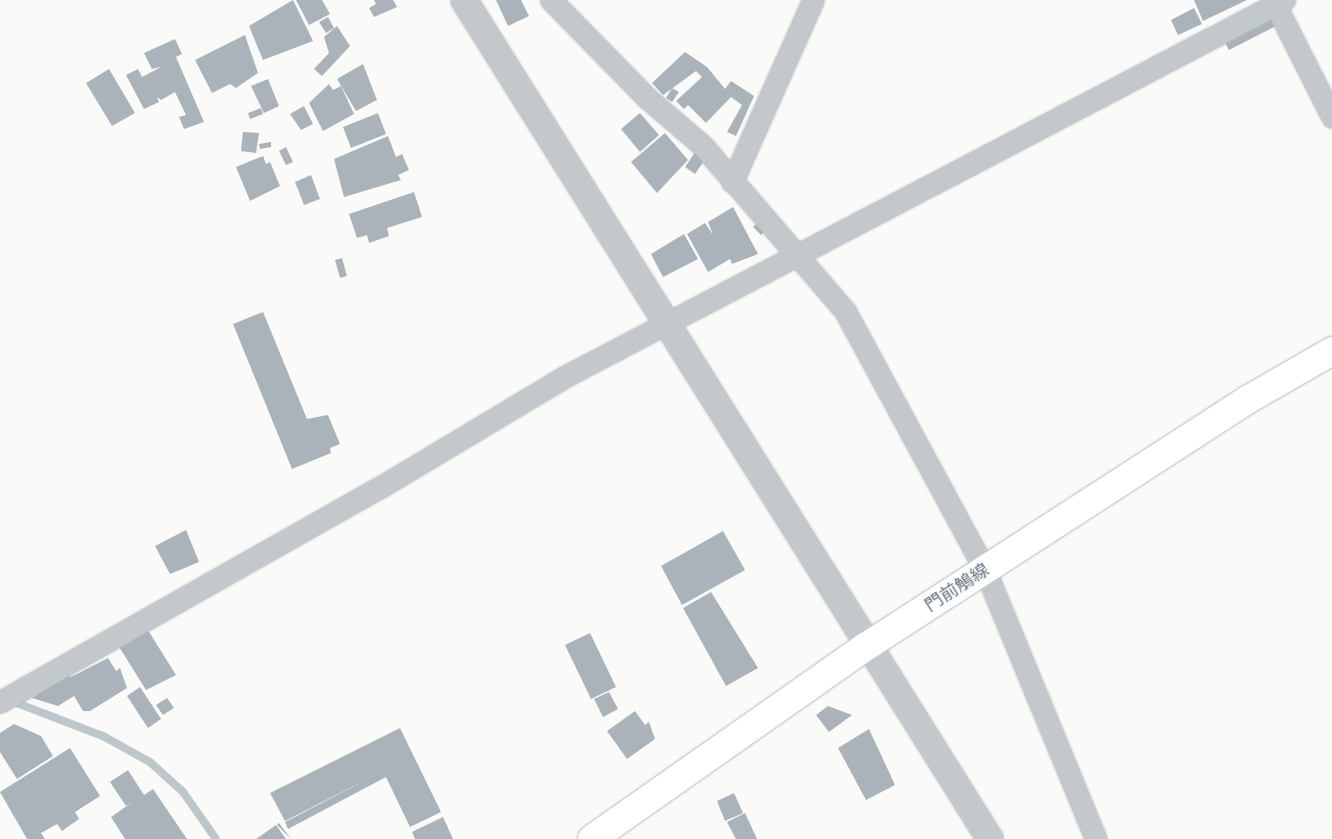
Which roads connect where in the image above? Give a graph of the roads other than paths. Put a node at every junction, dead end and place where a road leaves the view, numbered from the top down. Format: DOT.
graph roads {
  1 [pos="464,0"];
  2 [pos="552,0"];
  3 [pos="813,0"];
  4 [pos="1277,1"];
  5 [pos="1332,117"];
  6 [pos="732,182"];
  7 [pos="797,252"];
  8 [pos="664,322"];
  9 [pos="1332,351"];
  10 [pos="984,570"];
  11 [pos="867,646"];
  12 [pos="0,702"];
  13 [pos="592,839"];
  14 [pos="990,839"];
  15 [pos="1096,839"];
  1 -- 8 [label="street"];
  2 -- 6 [label="street"];
  3 -- 6 [label="street"];
  4 -- 5 [label="street"];
  4 -- 7 [label="street"];
  6 -- 7 [label="street"];
  7 -- 8 [label="street"];
  7 -- 10 [label="street"];
  8 -- 11 [label="street"];
  8 -- 12 [label="street"];
  9 -- 10 [label="main road, 門前鵤線"];
  10 -- 11 [label="main road, 門前鵤線"];
  10 -- 15 [label="street"];
  11 -- 13 [label="main road, 門前鵤線"];
  11 -- 14 [label="street"];
}
